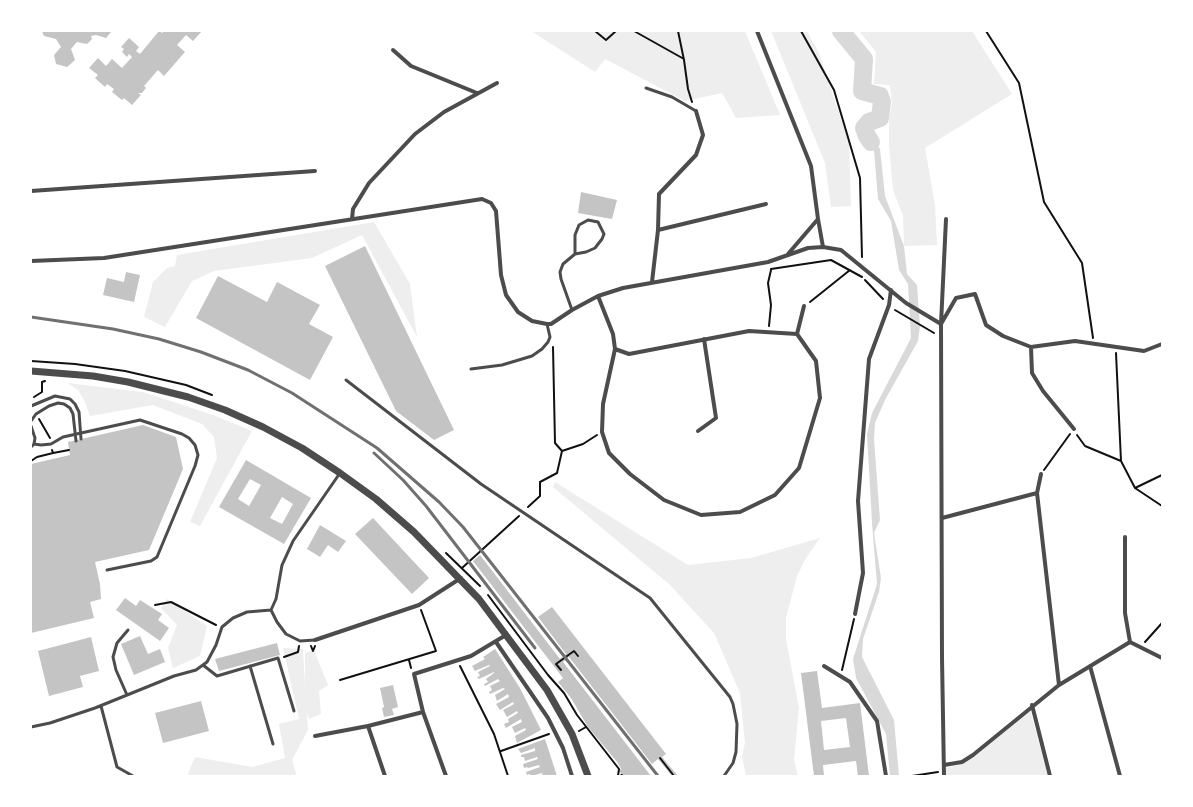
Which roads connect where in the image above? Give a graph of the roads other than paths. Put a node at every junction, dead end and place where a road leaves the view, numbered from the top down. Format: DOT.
graph roads {
  1 [pos="757,31"];
  2 [pos="393,50"];
  3 [pos="497,82"];
  4 [pos="646,88"];
  5 [pos="477,93"];
  6 [pos="696,111"];
  7 [pos="315,171"];
  8 [pos="31,191"];
  9 [pos="766,204"];
  10 [pos="352,219"];
  11 [pos="818,219"];
  12 [pos="946,219"];
  13 [pos="658,230"];
  14 [pos="823,247"];
  15 [pos="575,254"];
  16 [pos="788,254"];
  17 [pos="31,261"];
  18 [pos="652,282"];
  19 [pos="890,290"];
  20 [pos="598,296"];
  21 [pos="804,306"];
  22 [pos="572,310"];
  23 [pos="547,324"];
  24 [pos="941,324"];
  25 [pos="797,334"];
  26 [pos="704,339"];
  27 [pos="1162,344"];
  28 [pos="1031,347"];
  29 [pos="615,349"];
  30 [pos="471,369"];
  31 [pos="31,370"];
  32 [pos="346,380"];
  33 [pos="31,406"];
  34 [pos="31,421"];
  35 [pos="31,426"];
  36 [pos="1074,429"];
  37 [pos="698,431"];
  38 [pos="81,439"];
  39 [pos="76,441"];
  40 [pos="34,444"];
  41 [pos="31,447"];
  42 [pos="340,472"];
  43 [pos="1041,474"];
  44 [pos="1037,493"];
  45 [pos="942,518"];
  46 [pos="1125,537"];
  47 [pos="107,570"];
  48 [pos="461,578"];
  49 [pos="271,610"];
  50 [pos="855,614"];
  51 [pos="128,630"];
  52 [pos="507,635"];
  53 [pos="315,640"];
  54 [pos="496,642"];
  55 [pos="1130,642"];
  56 [pos="1162,658"];
  57 [pos="203,665"];
  58 [pos="250,666"];
  59 [pos="824,666"];
  60 [pos="1090,666"];
  61 [pos="1059,685"];
  62 [pos="127,695"];
  63 [pos="1032,705"];
  64 [pos="102,706"];
  65 [pos="294,711"];
  66 [pos="423,712"];
  67 [pos="368,726"];
  68 [pos="31,727"];
  69 [pos="315,736"];
  70 [pos="273,744"];
  71 [pos="944,765"];
  72 [pos="944,774"];
  73 [pos="133,776"];
  74 [pos="385,776"];
  75 [pos="446,776"];
  76 [pos="572,776"];
  77 [pos="588,776"];
  78 [pos="724,776"];
  79 [pos="886,776"];
  80 [pos="1050,776"];
  81 [pos="1120,776"];
  1 -- 11 [label="street"];
  2 -- 5 [label="street"];
  3 -- 5 [label="street"];
  4 -- 6 [label="lane"];
  5 -- 10 [label="street"];
  6 -- 13 [label="street"];
  7 -- 8 [label="street"];
  9 -- 13 [label="street"];
  10 -- 17 [label="street"];
  10 -- 23 [label="street"];
  11 -- 14 [label="street"];
  11 -- 16 [label="street"];
  12 -- 24 [label="street"];
  13 -- 18 [label="street"];
  14 -- 16 [label="street"];
  14 -- 19 [label="street"];
  15 -- 15 [label="lane"];
  15 -- 22 [label="lane"];
  16 -- 18 [label="street"];
  18 -- 20 [label="street"];
  19 -- 24 [label="street"];
  19 -- 50 [label="street"];
  20 -- 22 [label="street"];
  20 -- 29 [label="street"];
  21 -- 25 [label="street"];
  22 -- 23 [label="street"];
  23 -- 30 [label="lane"];
  24 -- 28 [label="street"];
  24 -- 45 [label="street"];
  25 -- 26 [label="street"];
  25 -- 29 [label="street"];
  26 -- 29 [label="street"];
  26 -- 37 [label="street"];
  27 -- 28 [label="street"];
  28 -- 36 [label="street"];
  31 -- 42 [label="street"];
  32 -- 78 [label="lane"];
  33 -- 38 [label="lane"];
  34 -- 39 [label="lane"];
  35 -- 40 [label="lane"];
  40 -- 41 [label="lane"];
  40 -- 47 [label="lane"];
  42 -- 48 [label="street"];
  42 -- 49 [label="lane"];
  43 -- 44 [label="street"];
  44 -- 45 [label="street"];
  44 -- 61 [label="street"];
  45 -- 71 [label="street"];
  46 -- 55 [label="street"];
  48 -- 52 [label="street"];
  48 -- 53 [label="street"];
  49 -- 53 [label="lane"];
  49 -- 57 [label="lane"];
  51 -- 62 [label="lane"];
  52 -- 54 [label="street"];
  52 -- 77 [label="street"];
  54 -- 66 [label="street"];
  54 -- 76 [label="street"];
  55 -- 56 [label="street"];
  55 -- 60 [label="street"];
  57 -- 58 [label="lane"];
  57 -- 62 [label="lane"];
  58 -- 65 [label="lane"];
  58 -- 70 [label="lane"];
  59 -- 79 [label="street"];
  60 -- 61 [label="street"];
  60 -- 81 [label="street"];
  61 -- 63 [label="street"];
  62 -- 64 [label="lane"];
  63 -- 71 [label="street"];
  63 -- 80 [label="street"];
  64 -- 68 [label="lane"];
  64 -- 73 [label="lane"];
  66 -- 67 [label="street"];
  66 -- 75 [label="street"];
  67 -- 69 [label="street"];
  67 -- 74 [label="street"];
  71 -- 72 [label="street"];
}
